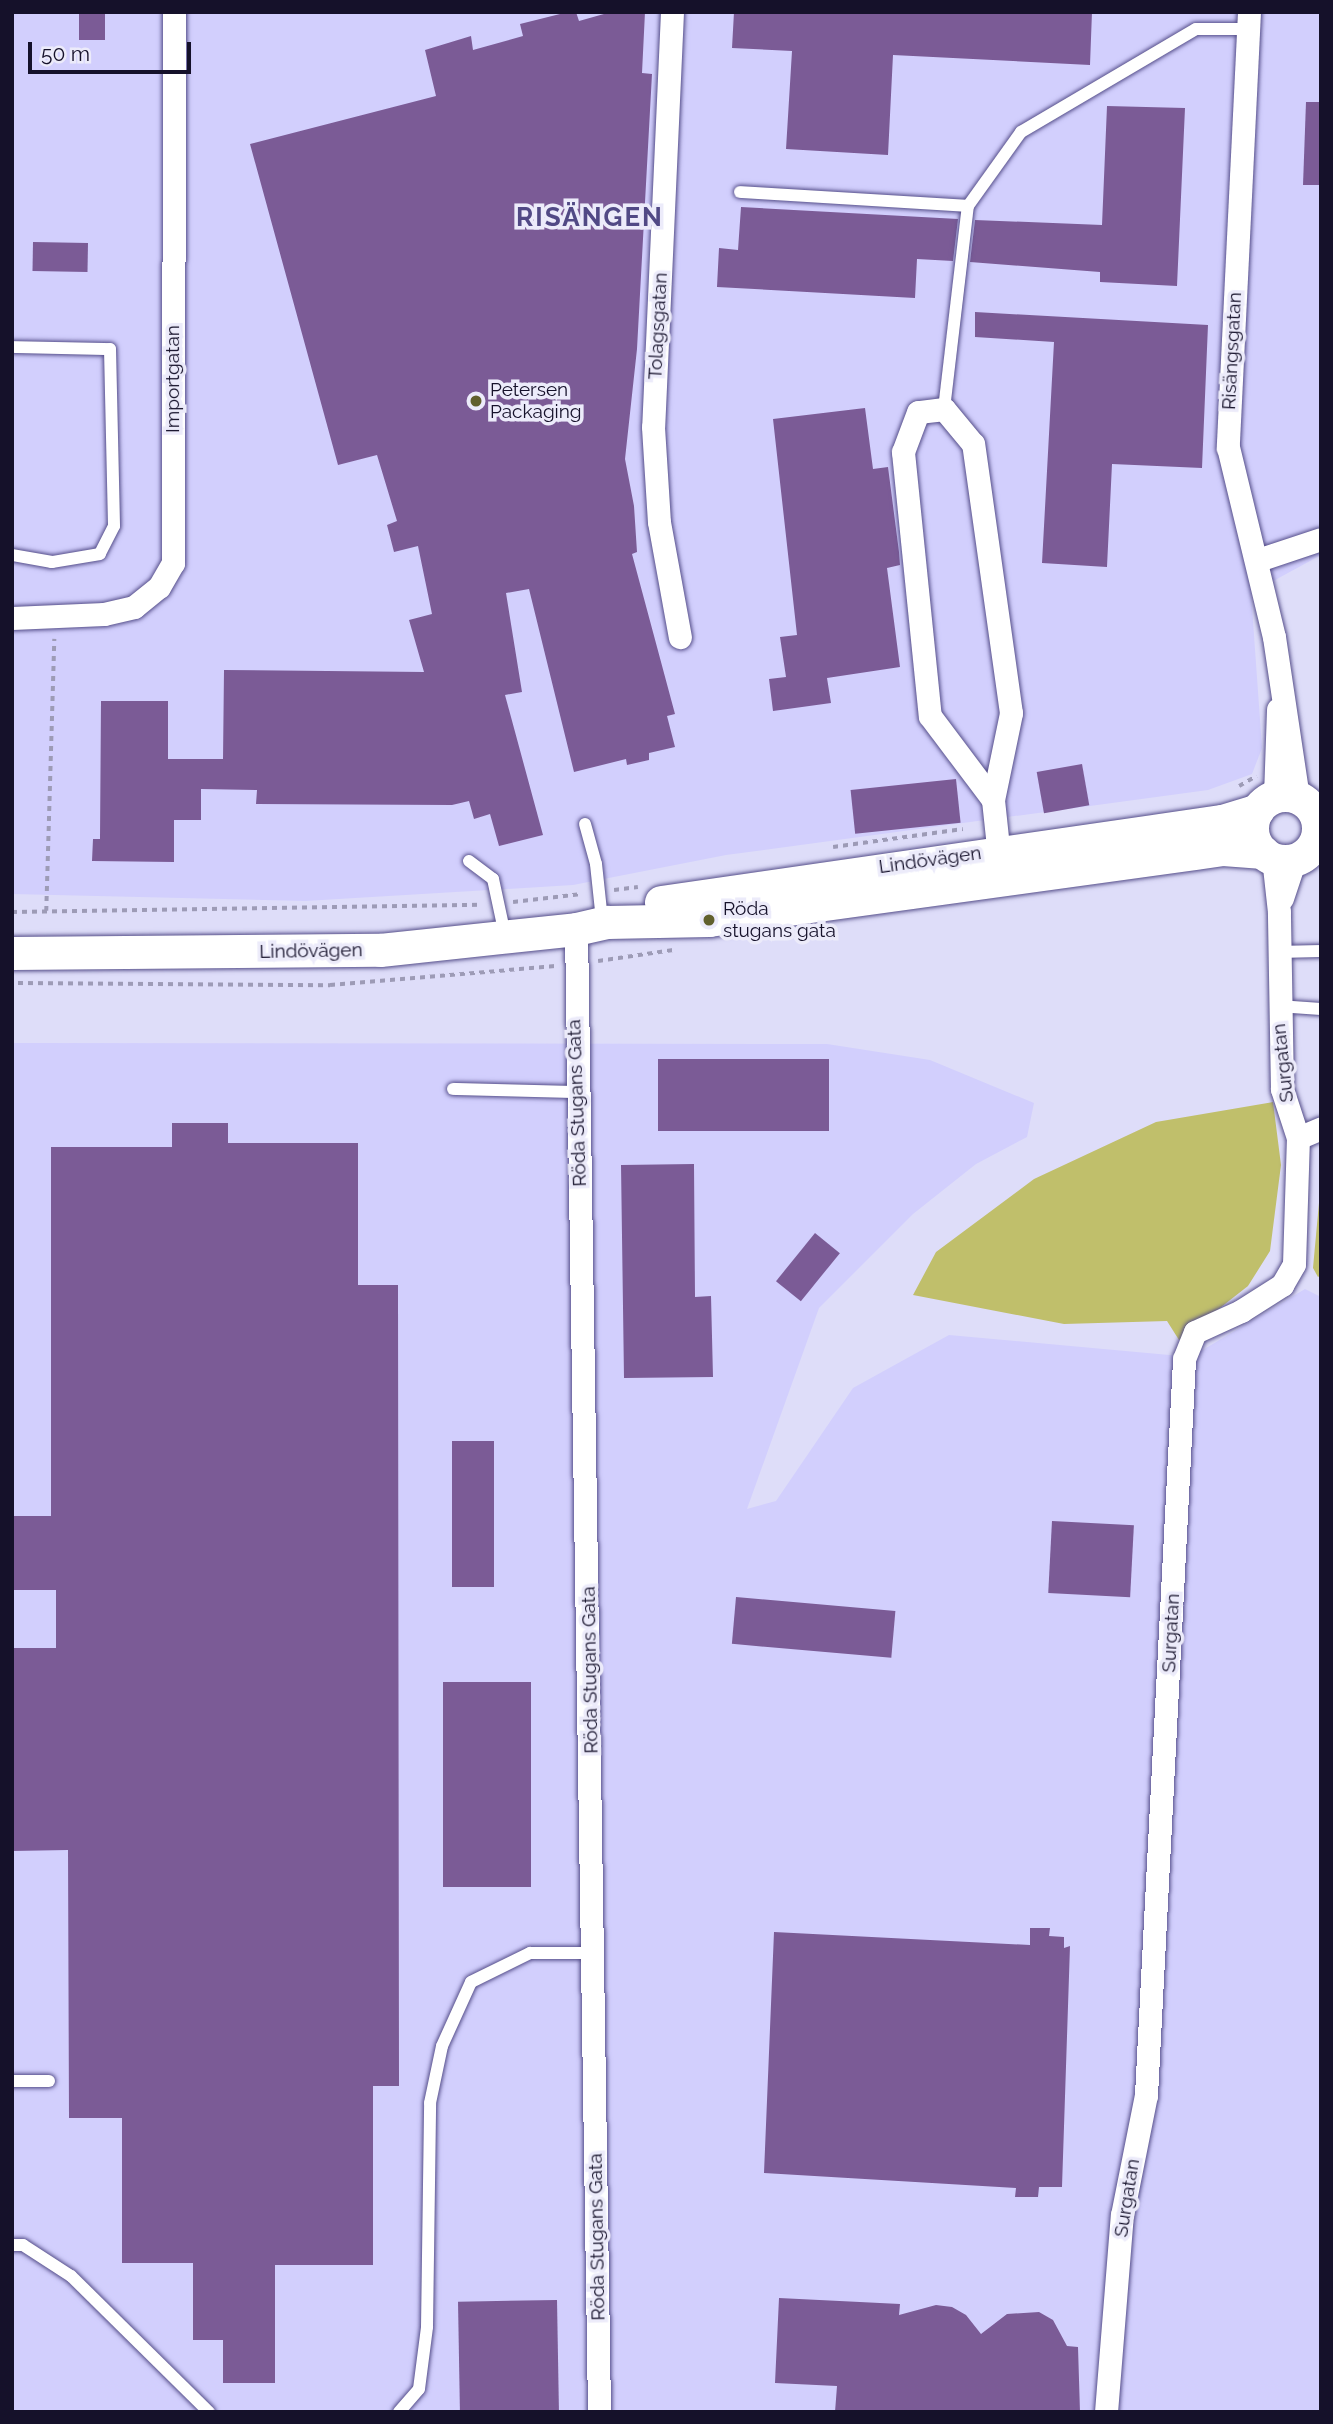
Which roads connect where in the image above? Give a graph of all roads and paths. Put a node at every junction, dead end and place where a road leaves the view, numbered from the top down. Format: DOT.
graph roads {
  1 [pos="174,12"];
  2 [pos="671,12"];
  3 [pos="1249,21"];
  4 [pos="740,192"];
  5 [pos="968,206"];
  6 [pos="12,347"];
  7 [pos="944,409"];
  8 [pos="1321,539"];
  9 [pos="12,555"];
  10 [pos="1258,560"];
  11 [pos="12,618"];
  12 [pos="66,637"];
  13 [pos="681,637"];
  14 [pos="1280,685"];
  15 [pos="1228,794"];
  16 [pos="1289,798"];
  17 [pos="993,800"];
  18 [pos="585,824"];
  19 [pos="830,848"];
  20 [pos="1293,852"];
  21 [pos="999,853"];
  22 [pos="469,861"];
  23 [pos="648,886"];
  24 [pos="12,912"];
  25 [pos="46,912"];
  26 [pos="596,916"];
  27 [pos="501,920"];
  28 [pos="1321,951"];
  29 [pos="1277,952"];
  30 [pos="12,953"];
  31 [pos="1278,1006"];
  32 [pos="1314,1010"];
  33 [pos="1321,1017"];
  34 [pos="453,1089"];
  35 [pos="577,1092"];
  36 [pos="1321,1128"];
  37 [pos="1298,1138"];
  38 [pos="593,1953"];
  39 [pos="12,2081"];
  40 [pos="49,2081"];
  41 [pos="12,2245"];
  42 [pos="209,2412"];
  43 [pos="399,2412"];
  44 [pos="599,2412"];
  45 [pos="1106,2412"];
  1 -- 11 [label="street, Importgatan"];
  2 -- 13 [label="street, Tolagsgatan"];
  3 -- 5 [label="lane"];
  3 -- 10 [label="street, Risängsgatan"];
  4 -- 5 [label="lane"];
  5 -- 7 [label="lane"];
  6 -- 9 [label="lane"];
  7 -- 17 [label="street"];
  7 -- 17 [label="street"];
  8 -- 10 [label="street"];
  10 -- 14 [label="street, Risängsgatan"];
  12 -- 25 [label="path"];
  14 -- 16 [label="street, Risängsgatan"];
  14 -- 16 [label="street, Risängsgatan"];
  15 -- 16 [label="path"];
  16 -- 20 [label="main road"];
  16 -- 20 [label="main road"];
  16 -- 21 [label="main road, Lindövägen"];
  17 -- 21 [label="street"];
  18 -- 26 [label="lane"];
  19 -- 21 [label="path"];
  20 -- 21 [label="main road, Lindövägen"];
  20 -- 29 [label="street, Surgatan"];
  21 -- 26 [label="main road, Lindövägen"];
  22 -- 27 [label="lane"];
  23 -- 26 [label="path"];
  24 -- 25 [label="path"];
  25 -- 27 [label="path"];
  26 -- 27 [label="main road, Lindövägen"];
  26 -- 27 [label="path"];
  26 -- 35 [label="street, Röda Stugans Gata"];
  27 -- 30 [label="main road, Lindövägen"];
  28 -- 29 [label="lane"];
  29 -- 31 [label="street, Surgatan"];
  31 -- 32 [label="lane"];
  31 -- 37 [label="street, Surgatan"];
  32 -- 33 [label="lane"];
  34 -- 35 [label="lane"];
  35 -- 38 [label="street, Röda Stugans Gata"];
  36 -- 37 [label="street"];
  37 -- 45 [label="street, Surgatan"];
  38 -- 43 [label="lane"];
  38 -- 44 [label="street, Röda Stugans Gata"];
  39 -- 40 [label="lane"];
  41 -- 42 [label="lane"];
}
